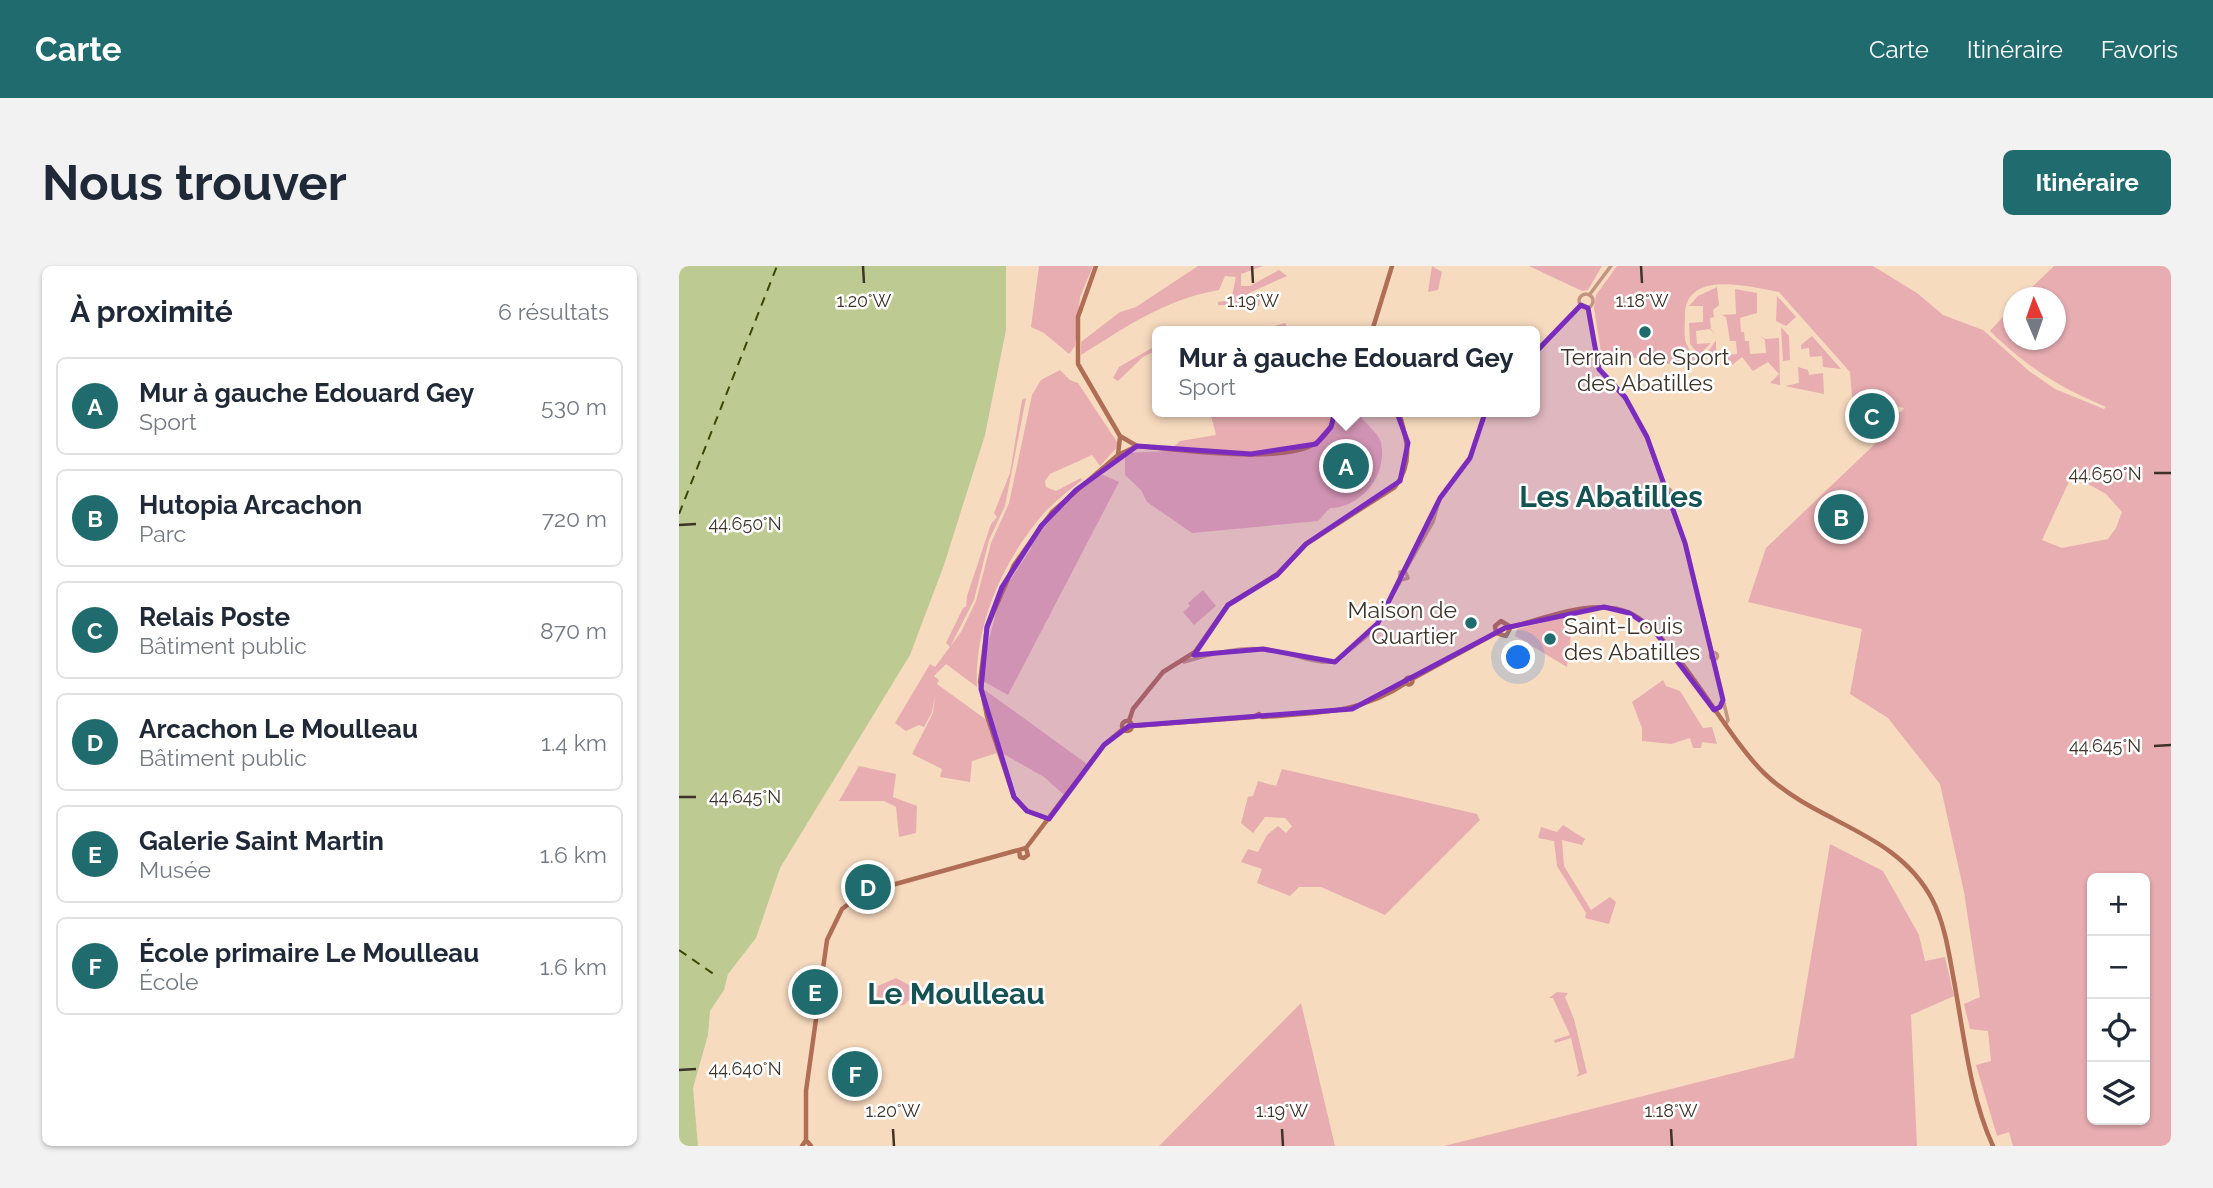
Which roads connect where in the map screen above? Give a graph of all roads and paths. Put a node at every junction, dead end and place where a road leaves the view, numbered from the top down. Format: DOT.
graph roads {
  1 [pos="1096,266"];
  2 [pos="1392,266"];
  3 [pos="1611,266"];
  4 [pos="1590,294"];
  5 [pos="1581,305"];
  6 [pos="1588,307"];
  7 [pos="1374,326"];
  8 [pos="1540,349"];
  9 [pos="1333,417"];
  10 [pos="1400,417"];
  11 [pos="1483,417"];
  12 [pos="1120,436"];
  13 [pos="1126,440"];
  14 [pos="1137,446"];
  15 [pos="1122,450"];
  16 [pos="1511,627"];
  17 [pos="1496,633"];
  18 [pos="1197,654"];
  19 [pos="1723,700"];
  20 [pos="1714,710"];
  21 [pos="1131,723"];
  22 [pos="1725,725"];
  23 [pos="1049,819"];
  24 [pos="1026,848"];
  25 [pos="1019,850"];
  26 [pos="806,1140"];
  27 [pos="802,1146"];
  28 [pos="811,1146"];
  29 [pos="1993,1146"];
  1 -- 12 [label="main road"];
  2 -- 7 [label="main road"];
  3 -- 4 [label="street"];
  4 -- 5 [label="street"];
  4 -- 6 [label="street"];
  5 -- 6 [label="street"];
  5 -- 8 [label="street"];
  6 -- 19 [label="street"];
  9 -- 14 [label="main road"];
  10 -- 18 [label="main road"];
  11 -- 18 [label="street"];
  12 -- 13 [label="main road"];
  12 -- 15 [label="main road"];
  13 -- 14 [label="main road"];
  13 -- 15 [label="main road"];
  14 -- 15 [label="main road"];
  15 -- 23 [label="main road"];
  16 -- 17 [label="main road"];
  16 -- 17 [label="main road"];
  16 -- 20 [label="main road"];
  17 -- 21 [label="main road"];
  18 -- 21 [label="main road"];
  19 -- 20 [label="street"];
  19 -- 22 [label="street"];
  20 -- 22 [label="main road"];
  21 -- 23 [label="main road"];
  22 -- 29 [label="main road"];
  23 -- 24 [label="main road"];
  24 -- 25 [label="main road"];
  24 -- 25 [label="main road"];
  25 -- 26 [label="main road"];
  26 -- 27 [label="main road"];
  26 -- 28 [label="main road"];
}
